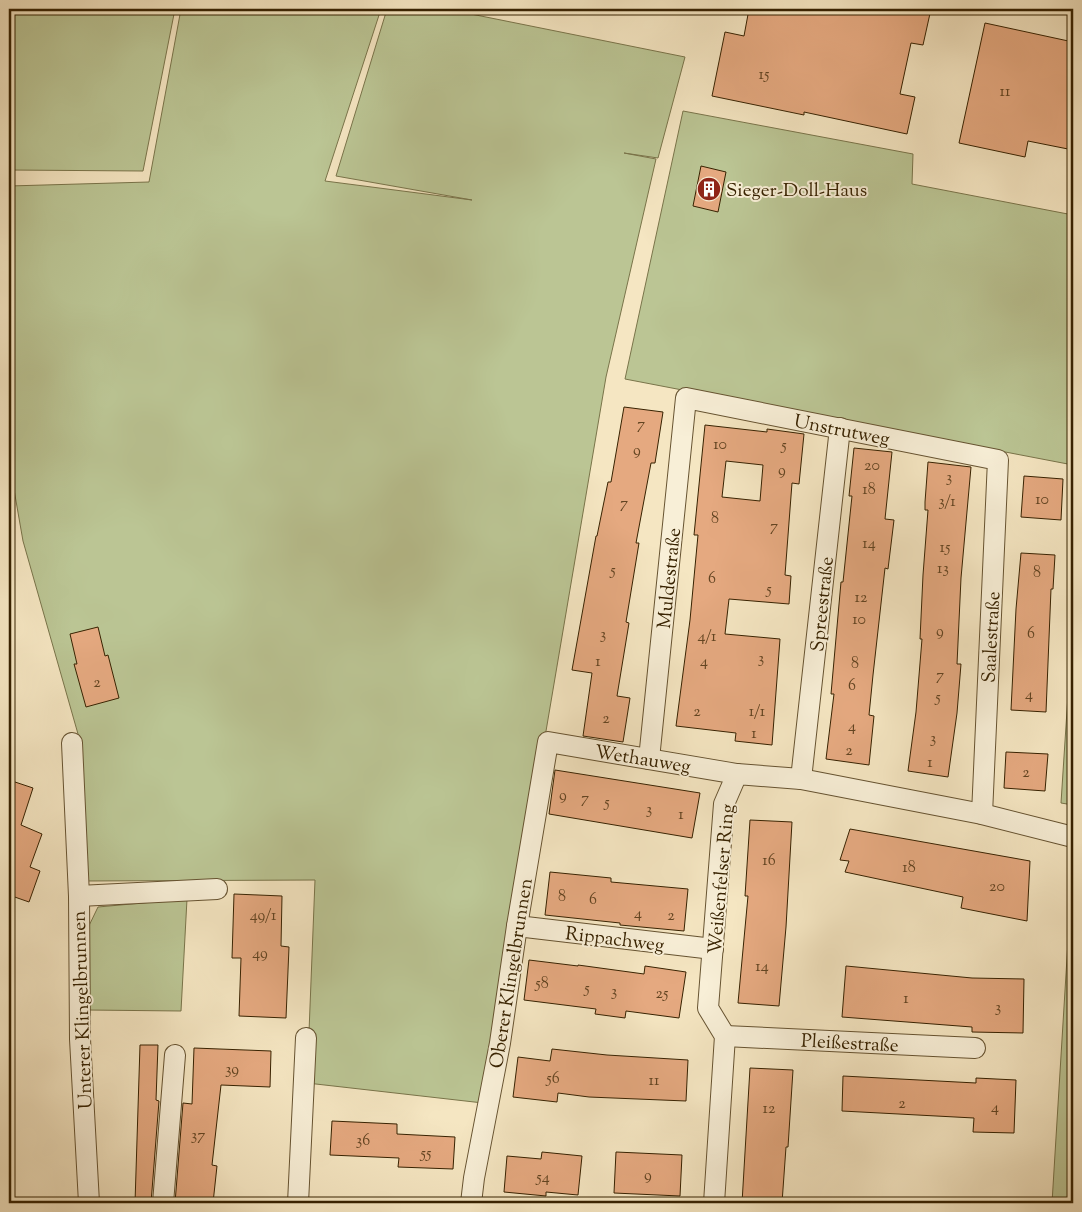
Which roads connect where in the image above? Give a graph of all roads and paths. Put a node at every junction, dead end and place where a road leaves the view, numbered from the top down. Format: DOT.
graph roads {
  1 [pos="686,398"];
  2 [pos="840,428"];
  3 [pos="998,460"];
  4 [pos="548,742"];
  5 [pos="72,743"];
  6 [pos="649,759"];
  7 [pos="737,774"];
  8 [pos="801,779"];
  9 [pos="982,814"];
  10 [pos="1073,837"];
  11 [pos="218,890"];
  12 [pos="78,896"];
  13 [pos="517,926"];
  14 [pos="713,949"];
  15 [pos="725,1036"];
  16 [pos="306,1038"];
  17 [pos="975,1048"];
  18 [pos="175,1055"];
  19 [pos="89,1203"];
  20 [pos="163,1203"];
  21 [pos="298,1203"];
  22 [pos="472,1203"];
  23 [pos="714,1203"];
  1 -- 2 [label="street, Unstrutweg"];
  1 -- 6 [label="street, Muldestraße"];
  2 -- 3 [label="street, Unstrutweg"];
  2 -- 8 [label="street, Spreestraße"];
  3 -- 9 [label="street, Saalestraße"];
  4 -- 6 [label="street, Wethauweg"];
  4 -- 13 [label="street, Oberer Klingelbrunnen"];
  5 -- 12 [label="street"];
  6 -- 7 [label="street, Wethauweg"];
  7 -- 8 [label="street"];
  7 -- 14 [label="street, Weißenfelser Ring"];
  8 -- 9 [label="street"];
  9 -- 10 [label="street"];
  11 -- 12 [label="street, Unterer Klingelbrunnen"];
  12 -- 19 [label="street, Unterer Klingelbrunnen"];
  13 -- 14 [label="street, Rippachweg"];
  13 -- 22 [label="street, Oberer Klingelbrunnen"];
  14 -- 15 [label="street, Weißenfelser Ring"];
  15 -- 17 [label="street, Pleißestraße"];
  15 -- 23 [label="street"];
  16 -- 21 [label="street"];
  18 -- 20 [label="street"];
}
